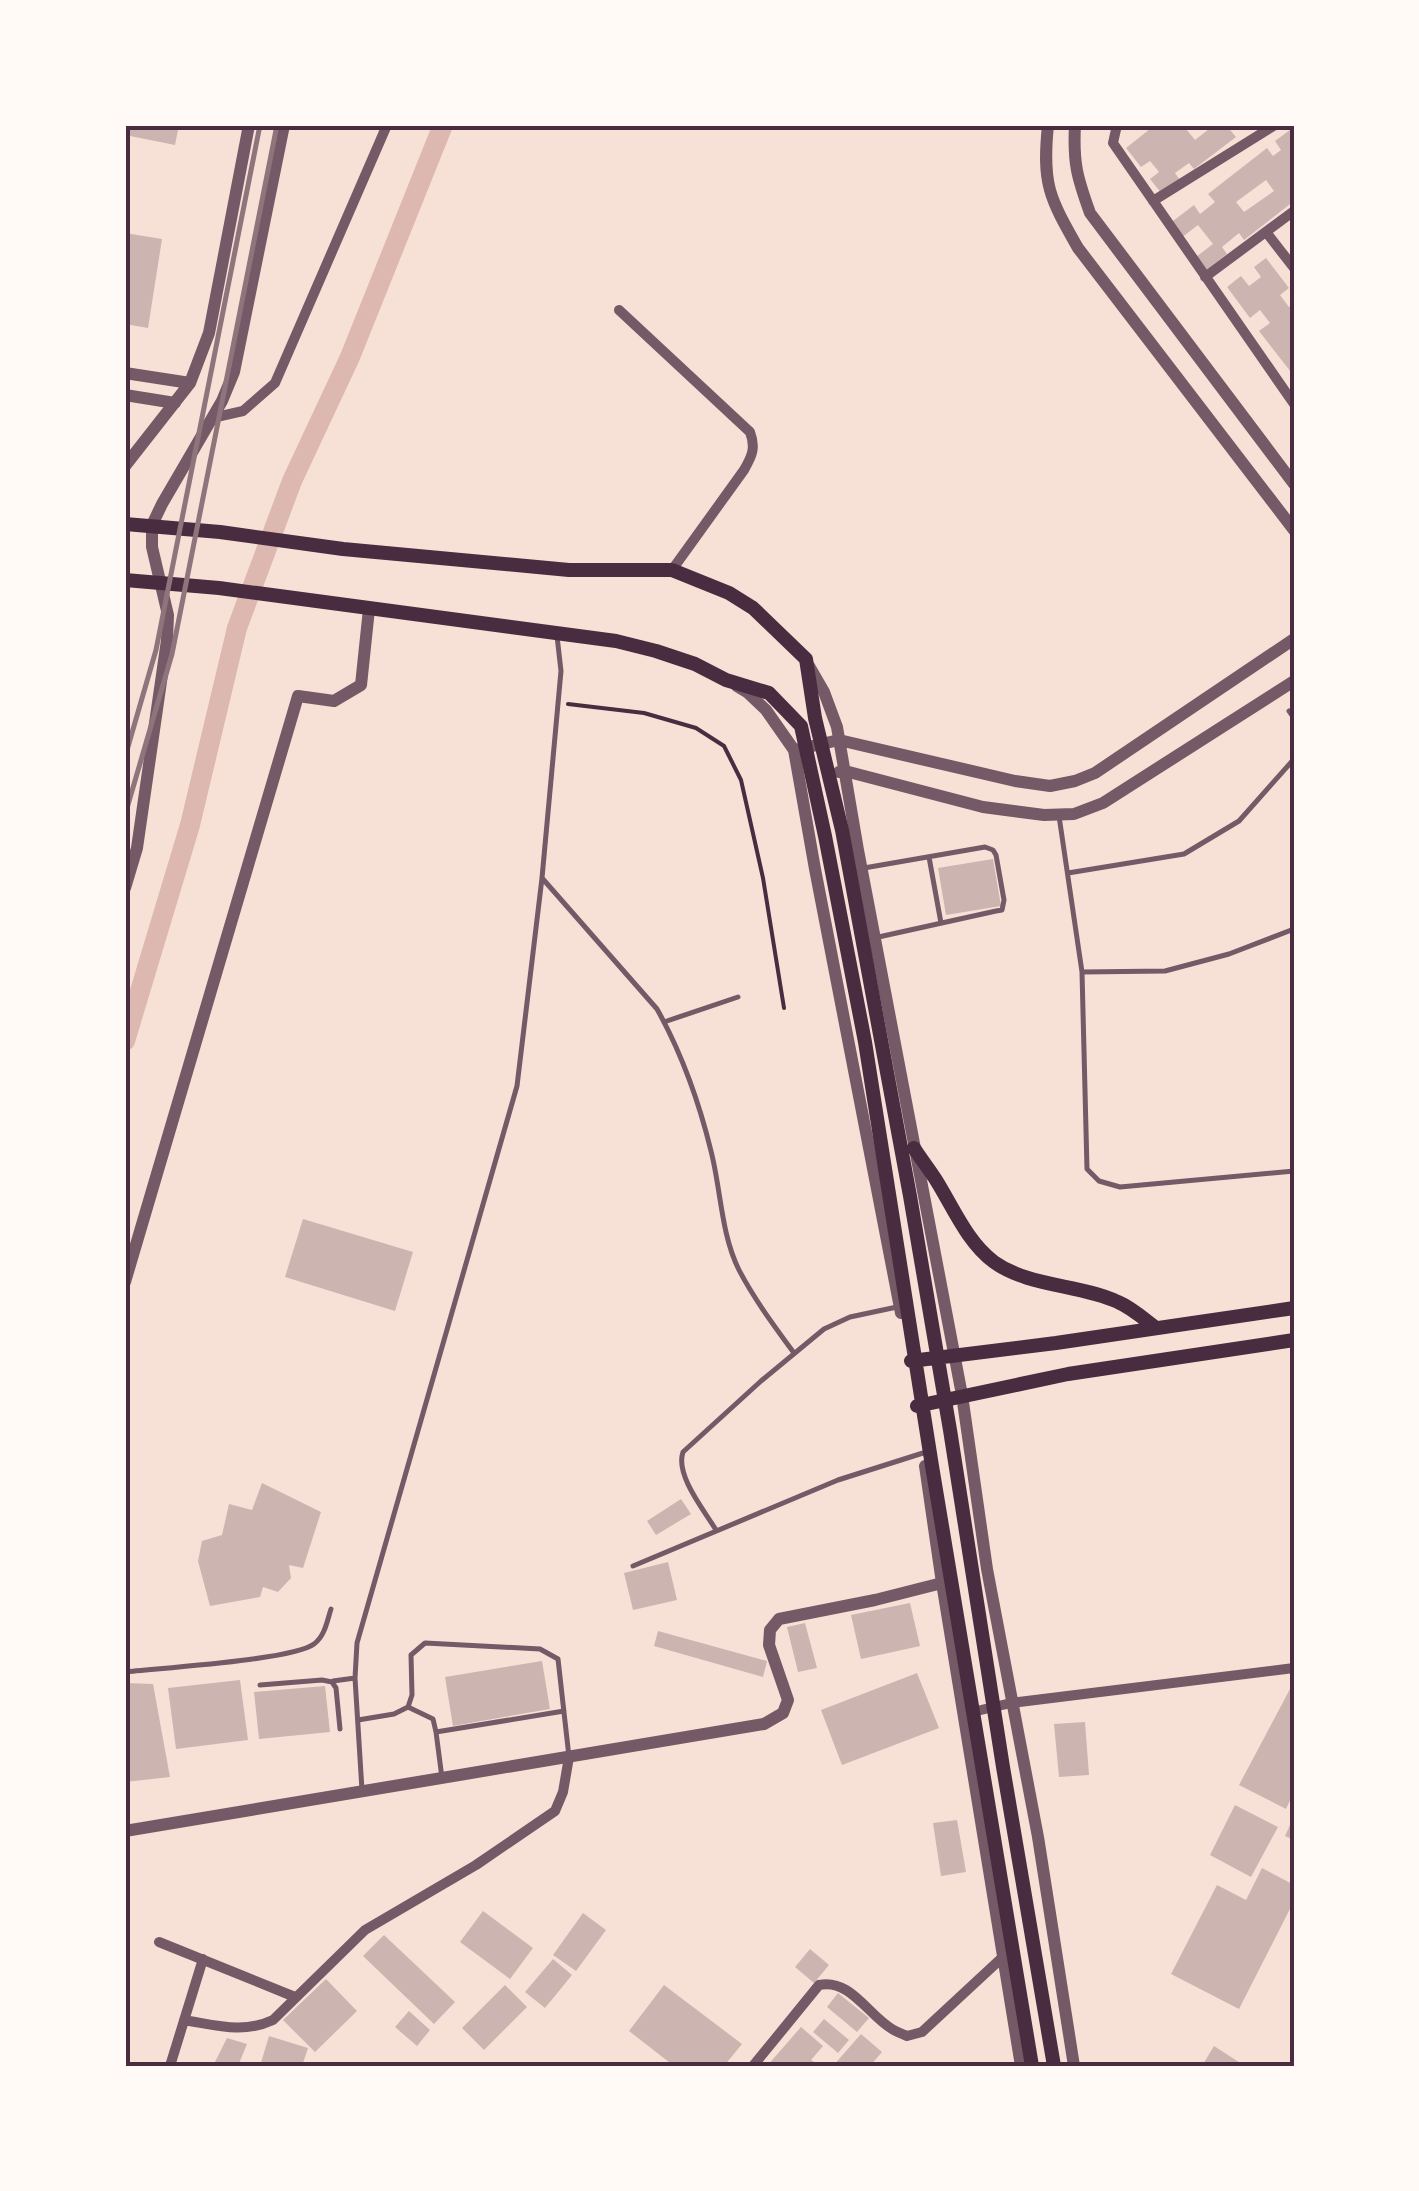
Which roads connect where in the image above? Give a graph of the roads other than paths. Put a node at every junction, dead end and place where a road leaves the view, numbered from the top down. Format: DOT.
graph roads {
  1 [pos="250,125"];
  2 [pos="284,125"];
  3 [pos="387,125"];
  4 [pos="1048,125"];
  5 [pos="1076,125"];
  6 [pos="1128,125"];
  7 [pos="1275,125"];
  8 [pos="1117,129"];
  9 [pos="1153,201"];
  10 [pos="1294,212"];
  11 [pos="1266,232"];
  12 [pos="1294,268"];
  13 [pos="1205,276"];
  14 [pos="620,310"];
  15 [pos="125,373"];
  16 [pos="190,383"];
  17 [pos="125,395"];
  18 [pos="176,403"];
  19 [pos="1294,404"];
  20 [pos="210,418"];
  21 [pos="125,466"];
  22 [pos="1294,484"];
  23 [pos="125,524"];
  24 [pos="152,525"];
  25 [pos="1294,530"];
  26 [pos="672,570"];
  27 [pos="125,580"];
  28 [pos="162,584"];
  29 [pos="369,609"];
  30 [pos="556,633"];
  31 [pos="1294,640"];
  32 [pos="806,659"];
  33 [pos="726,680"];
  34 [pos="1294,681"];
  35 [pos="1288,711"];
  36 [pos="1294,718"];
  37 [pos="808,722"];
  38 [pos="839,740"];
  39 [pos="794,750"];
  40 [pos="1294,758"];
  41 [pos="844,771"];
  42 [pos="799,781"];
  43 [pos="1059,814"];
  44 [pos="929,856"];
  45 [pos="861,868"];
  46 [pos="1068,873"];
  47 [pos="542,878"];
  48 [pos="125,888"];
  49 [pos="941,923"];
  50 [pos="1294,929"];
  51 [pos="874,938"];
  52 [pos="1082,972"];
  53 [pos="738,997"];
  54 [pos="664,1022"];
  55 [pos="914,1148"];
  56 [pos="1294,1171"];
  57 [pos="125,1282"];
  58 [pos="900,1307"];
  59 [pos="1294,1308"];
  60 [pos="1156,1328"];
  61 [pos="1294,1340"];
  62 [pos="794,1353"];
  63 [pos="953,1354"];
  64 [pos="911,1360"];
  65 [pos="962,1395"];
  66 [pos="917,1406"];
  67 [pos="924,1453"];
  68 [pos="716,1530"];
  69 [pos="633,1566"];
  70 [pos="942,1583"];
  71 [pos="331,1609"];
  72 [pos="1294,1668"];
  73 [pos="125,1672"];
  74 [pos="355,1678"];
  75 [pos="332,1682"];
  76 [pos="260,1685"];
  77 [pos="1011,1703"];
  78 [pos="408,1707"];
  79 [pos="564,1711"];
  80 [pos="964,1714"];
  81 [pos="358,1720"];
  82 [pos="340,1729"];
  83 [pos="436,1732"];
  84 [pos="569,1757"];
  85 [pos="442,1778"];
  86 [pos="362,1792"];
  87 [pos="125,1831"];
  88 [pos="159,1942"];
  89 [pos="1004,1956"];
  90 [pos="203,1959"];
  91 [pos="296,1997"];
  92 [pos="184,2020"];
  93 [pos="170,2066"];
  94 [pos="753,2066"];
  95 [pos="1021,2066"];
  96 [pos="1032,2066"];
  97 [pos="1054,2066"];
  98 [pos="1074,2066"];
  1 -- 16 [label="street"];
  2 -- 20 [label="street"];
  3 -- 20 [label="street"];
  4 -- 25 [label="street"];
  5 -- 22 [label="street"];
  6 -- 8 [label="street"];
  7 -- 9 [label="street"];
  8 -- 9 [label="street"];
  9 -- 13 [label="street"];
  10 -- 11 [label="street"];
  11 -- 12 [label="street"];
  11 -- 13 [label="street"];
  13 -- 19 [label="street"];
  14 -- 26 [label="street"];
  15 -- 16 [label="street"];
  16 -- 18 [label="street"];
  17 -- 18 [label="street"];
  18 -- 21 [label="street"];
  20 -- 24 [label="street"];
  23 -- 24 [label="main road"];
  24 -- 26 [label="main road"];
  24 -- 28 [label="street"];
  26 -- 32 [label="main road"];
  27 -- 28 [label="main road"];
  28 -- 29 [label="main road"];
  28 -- 48 [label="street"];
  29 -- 30 [label="main road"];
  29 -- 57 [label="street"];
  30 -- 33 [label="main road"];
  30 -- 47 [label="lane"];
  31 -- 38 [label="street"];
  32 -- 37 [label="main road"];
  32 -- 38 [label="street"];
  33 -- 37 [label="main road"];
  33 -- 39 [label="street"];
  34 -- 43 [label="street"];
  35 -- 36 [label="lane"];
  37 -- 96 [label="main road"];
  37 -- 97 [label="main road"];
  38 -- 39 [label="street"];
  38 -- 41 [label="street"];
  39 -- 42 [label="street"];
  40 -- 46 [label="lane"];
  41 -- 42 [label="street"];
  41 -- 43 [label="street"];
  41 -- 45 [label="street"];
  42 -- 58 [label="street"];
  43 -- 46 [label="lane"];
  44 -- 45 [label="lane"];
  44 -- 49 [label="lane"];
  44 -- 49 [label="lane"];
  45 -- 51 [label="street"];
  46 -- 52 [label="lane"];
  47 -- 54 [label="lane"];
  47 -- 74 [label="lane"];
  49 -- 51 [label="lane"];
  50 -- 52 [label="lane"];
  51 -- 55 [label="street"];
  52 -- 56 [label="lane"];
  53 -- 54 [label="lane"];
  54 -- 62 [label="lane"];
  55 -- 60 [label="main road"];
  55 -- 63 [label="street"];
  58 -- 62 [label="lane"];
  58 -- 64 [label="street"];
  59 -- 60 [label="main road"];
  60 -- 63 [label="main road"];
  61 -- 65 [label="main road"];
  62 -- 68 [label="lane"];
  63 -- 64 [label="main road"];
  63 -- 65 [label="street"];
  64 -- 66 [label="street"];
  65 -- 66 [label="main road"];
  65 -- 77 [label="street"];
  66 -- 67 [label="street"];
  67 -- 68 [label="lane"];
  67 -- 70 [label="street"];
  68 -- 69 [label="lane"];
  70 -- 80 [label="street"];
  70 -- 84 [label="street"];
  71 -- 73 [label="lane"];
  72 -- 77 [label="street"];
  74 -- 75 [label="lane"];
  74 -- 81 [label="lane"];
  75 -- 76 [label="lane"];
  75 -- 82 [label="lane"];
  77 -- 80 [label="street"];
  77 -- 98 [label="street"];
  78 -- 79 [label="lane"];
  78 -- 81 [label="lane"];
  78 -- 83 [label="lane"];
  79 -- 83 [label="lane"];
  79 -- 84 [label="lane"];
  80 -- 89 [label="street"];
  81 -- 86 [label="lane"];
  83 -- 85 [label="lane"];
  84 -- 85 [label="street"];
  84 -- 91 [label="street"];
  85 -- 86 [label="street"];
  86 -- 87 [label="street"];
  88 -- 90 [label="street"];
  89 -- 94 [label="street"];
  89 -- 95 [label="street"];
  90 -- 91 [label="street"];
  90 -- 92 [label="street"];
  91 -- 92 [label="street"];
  92 -- 93 [label="street"];
}
